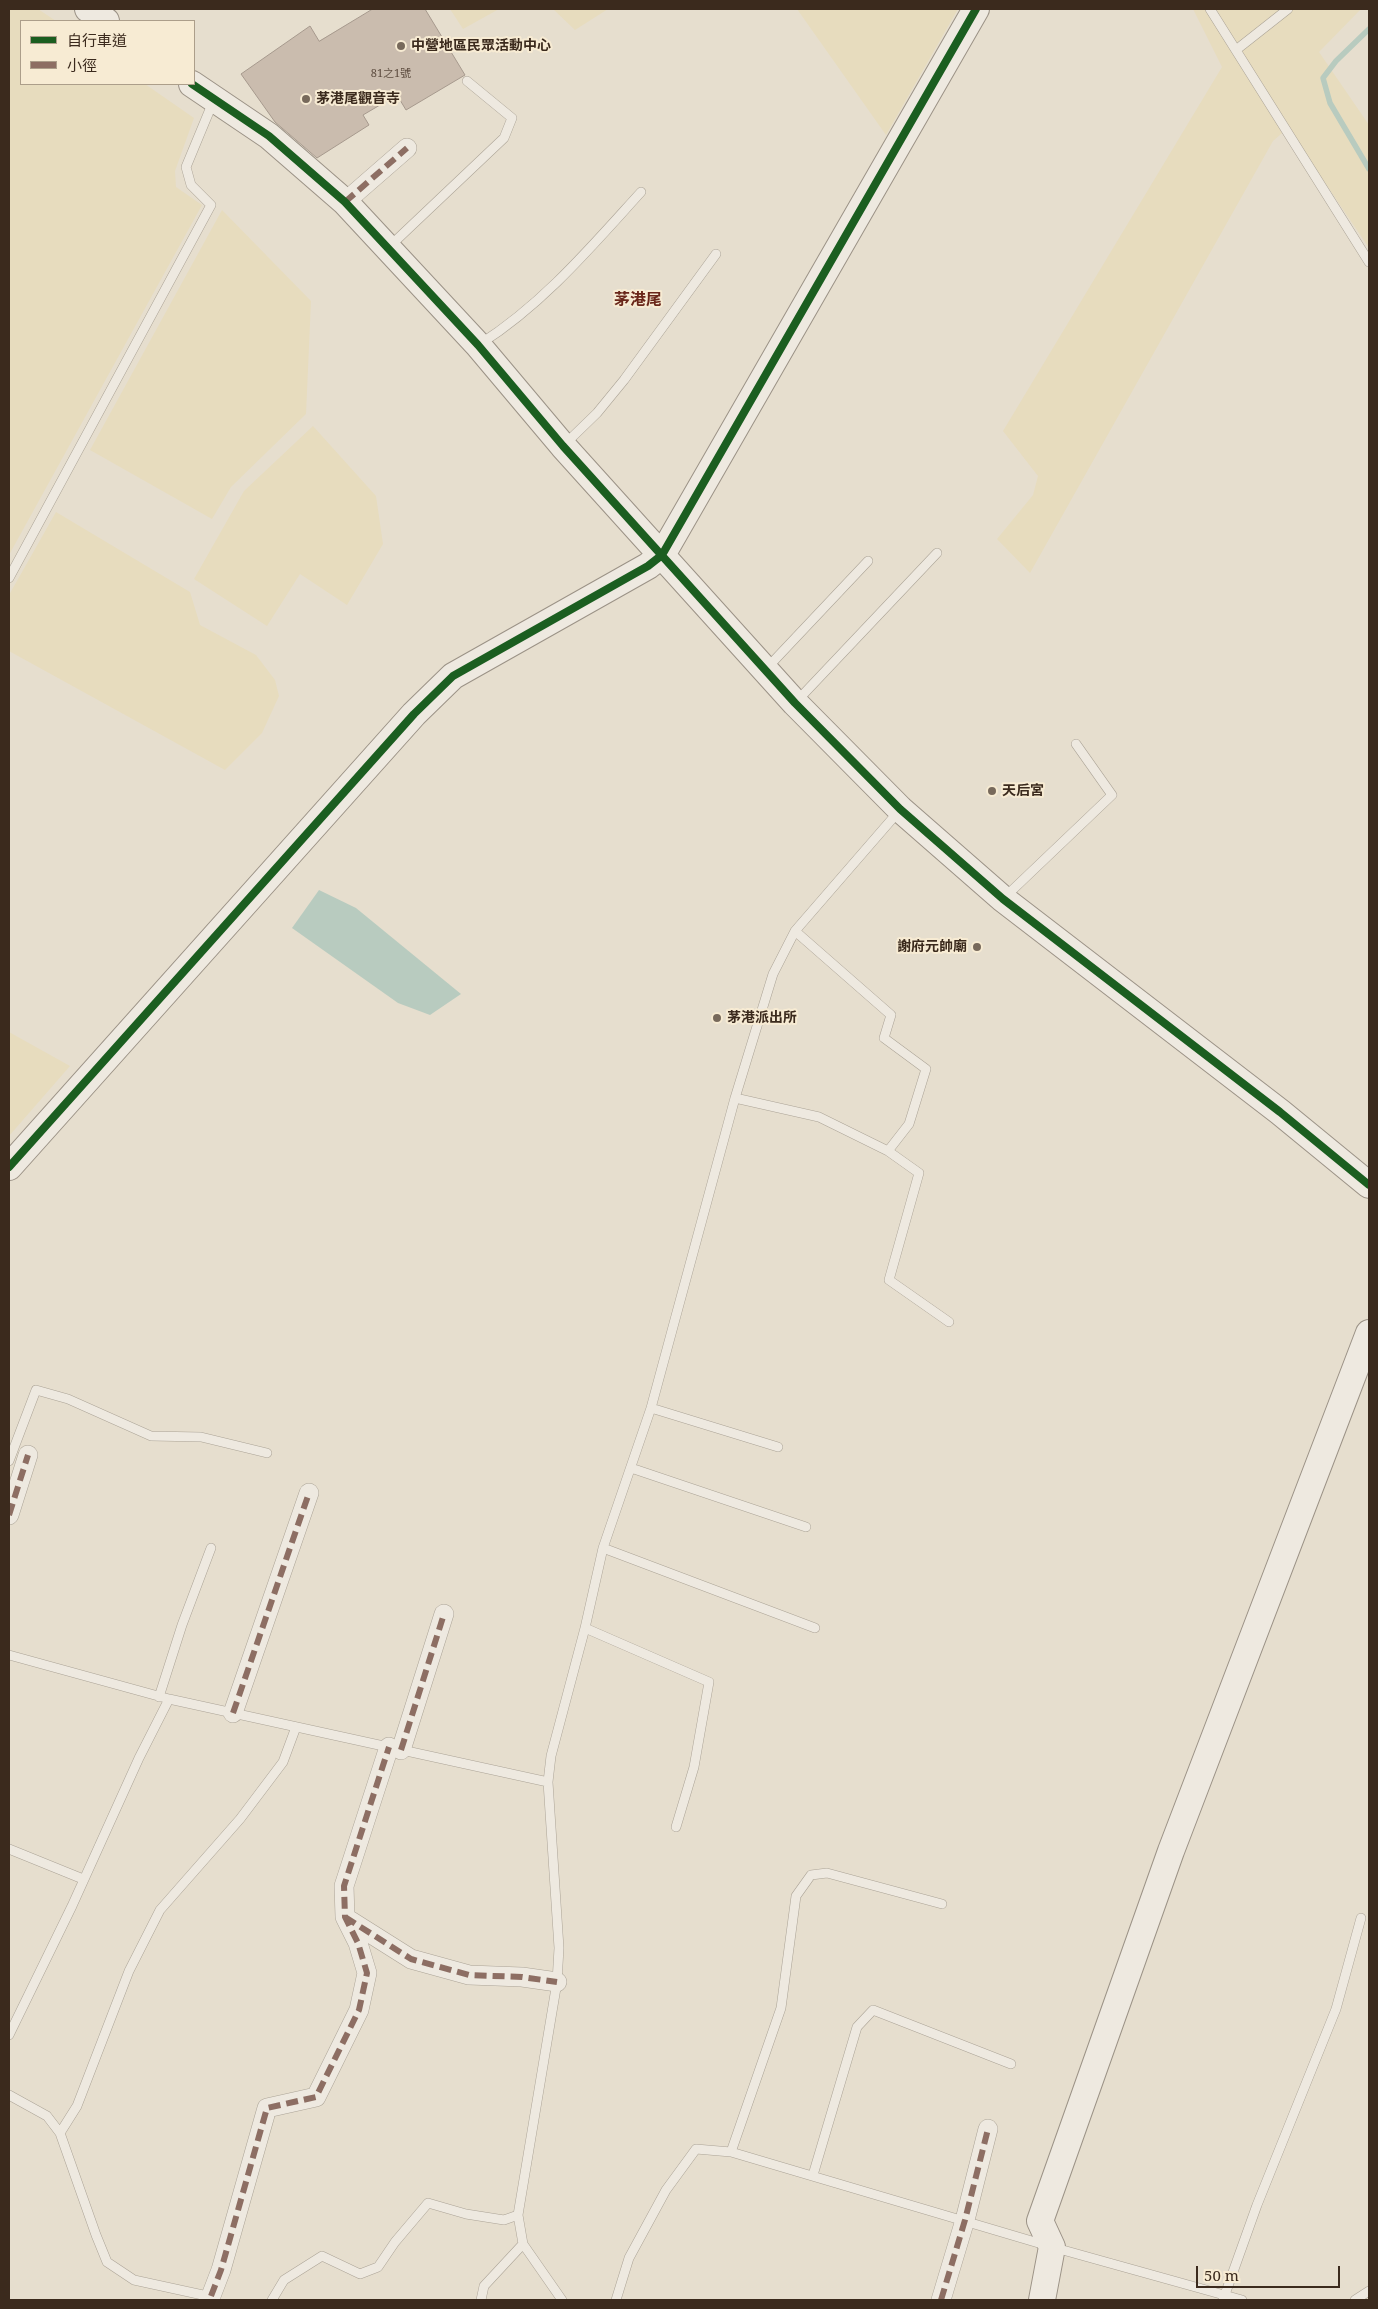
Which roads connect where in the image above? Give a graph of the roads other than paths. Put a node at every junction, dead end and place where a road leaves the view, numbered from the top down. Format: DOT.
graph roads {
  1 [pos="88,9"];
  2 [pos="976,9"];
  3 [pos="1210,9"];
  4 [pos="1288,9"];
  5 [pos="104,20"];
  6 [pos="1236,50"];
  7 [pos="467,81"];
  8 [pos="193,85"];
  9 [pos="214,100"];
  10 [pos="408,148"];
  11 [pos="641,192"];
  12 [pos="346,202"];
  13 [pos="389,247"];
  14 [pos="716,254"];
  15 [pos="1369,262"];
  16 [pos="478,345"];
  17 [pos="563,446"];
  18 [pos="937,553"];
  19 [pos="662,555"];
  20 [pos="868,561"];
  21 [pos="9,578"];
  22 [pos="766,670"];
  23 [pos="795,703"];
  24 [pos="1076,744"];
  25 [pos="900,809"];
  26 [pos="1003,899"];
  27 [pos="795,931"];
  28 [pos="735,1098"];
  29 [pos="888,1151"];
  30 [pos="9,1167"];
  31 [pos="1369,1185"];
  32 [pos="949,1322"];
  33 [pos="1369,1333"];
  34 [pos="650,1408"];
  35 [pos="778,1447"];
  36 [pos="268,1453"];
  37 [pos="28,1455"];
  38 [pos="9,1461"];
  39 [pos="631,1468"];
  40 [pos="309,1492"];
  41 [pos="9,1515"];
  42 [pos="806,1527"];
  43 [pos="212,1548"];
  44 [pos="603,1548"];
  45 [pos="444,1614"];
  46 [pos="585,1628"];
  47 [pos="815,1628"];
  48 [pos="9,1655"];
  49 [pos="159,1697"];
  50 [pos="169,1699"];
  51 [pos="233,1713"];
  52 [pos="296,1727"];
  53 [pos="395,1749"];
  54 [pos="548,1782"];
  55 [pos="676,1827"];
  56 [pos="9,1849"];
  57 [pos="83,1879"];
  58 [pos="942,1904"];
  59 [pos="345,1917"];
  60 [pos="1361,1918"];
  61 [pos="557,1982"];
  62 [pos="9,2035"];
  63 [pos="1011,2064"];
  64 [pos="9,2094"];
  65 [pos="988,2128"];
  66 [pos="60,2132"];
  67 [pos="731,2152"];
  68 [pos="813,2175"];
  69 [pos="518,2215"];
  70 [pos="965,2220"];
  71 [pos="523,2244"];
  72 [pos="1052,2247"];
  73 [pos="1369,2291"];
  74 [pos="212,2298"];
  75 [pos="1224,2298"];
  76 [pos="272,2300"];
  77 [pos="481,2300"];
  78 [pos="562,2300"];
  79 [pos="616,2300"];
  80 [pos="940,2300"];
  81 [pos="1042,2300"];
  82 [pos="1242,2300"];
  83 [pos="1355,2300"];
  1 -- 5 [label="street"];
  2 -- 19 [label="street"];
  3 -- 6 [label="lane"];
  4 -- 6 [label="lane"];
  6 -- 15 [label="lane"];
  7 -- 13 [label="lane"];
  8 -- 9 [label="street"];
  9 -- 12 [label="street"];
  9 -- 21 [label="lane"];
  10 -- 12 [label="street"];
  11 -- 16 [label="lane"];
  12 -- 13 [label="street"];
  13 -- 16 [label="street"];
  14 -- 17 [label="lane"];
  16 -- 17 [label="street"];
  17 -- 19 [label="street"];
  18 -- 23 [label="lane"];
  19 -- 22 [label="street"];
  19 -- 30 [label="street"];
  20 -- 22 [label="lane"];
  22 -- 23 [label="street"];
  23 -- 25 [label="street"];
  24 -- 26 [label="lane"];
  25 -- 26 [label="street"];
  25 -- 27 [label="lane"];
  26 -- 31 [label="street"];
  27 -- 28 [label="lane"];
  27 -- 29 [label="lane"];
  28 -- 29 [label="lane"];
  28 -- 34 [label="lane"];
  29 -- 32 [label="lane"];
  33 -- 72 [label="street"];
  34 -- 35 [label="lane"];
  34 -- 39 [label="lane"];
  36 -- 38 [label="lane"];
  37 -- 41 [label="street"];
  39 -- 42 [label="lane"];
  39 -- 44 [label="lane"];
  40 -- 51 [label="street"];
  43 -- 49 [label="lane"];
  44 -- 46 [label="lane"];
  44 -- 47 [label="lane"];
  45 -- 53 [label="street"];
  46 -- 54 [label="lane"];
  46 -- 55 [label="lane"];
  48 -- 49 [label="lane"];
  49 -- 50 [label="lane"];
  50 -- 51 [label="lane"];
  50 -- 57 [label="lane"];
  51 -- 52 [label="lane"];
  52 -- 53 [label="lane"];
  52 -- 66 [label="lane"];
  53 -- 54 [label="lane"];
  53 -- 59 [label="street"];
  54 -- 61 [label="lane"];
  56 -- 57 [label="lane"];
  57 -- 62 [label="lane"];
  58 -- 67 [label="lane"];
  59 -- 61 [label="street"];
  59 -- 74 [label="street"];
  60 -- 75 [label="lane"];
  61 -- 69 [label="lane"];
  63 -- 68 [label="lane"];
  64 -- 66 [label="lane"];
  65 -- 70 [label="street"];
  66 -- 74 [label="lane"];
  67 -- 68 [label="lane"];
  67 -- 79 [label="lane"];
  68 -- 70 [label="lane"];
  69 -- 71 [label="lane"];
  69 -- 76 [label="lane"];
  70 -- 72 [label="lane"];
  70 -- 80 [label="street"];
  71 -- 77 [label="lane"];
  71 -- 78 [label="lane"];
  72 -- 75 [label="lane"];
  72 -- 81 [label="street"];
  73 -- 83 [label="lane"];
  75 -- 82 [label="lane"];
}
